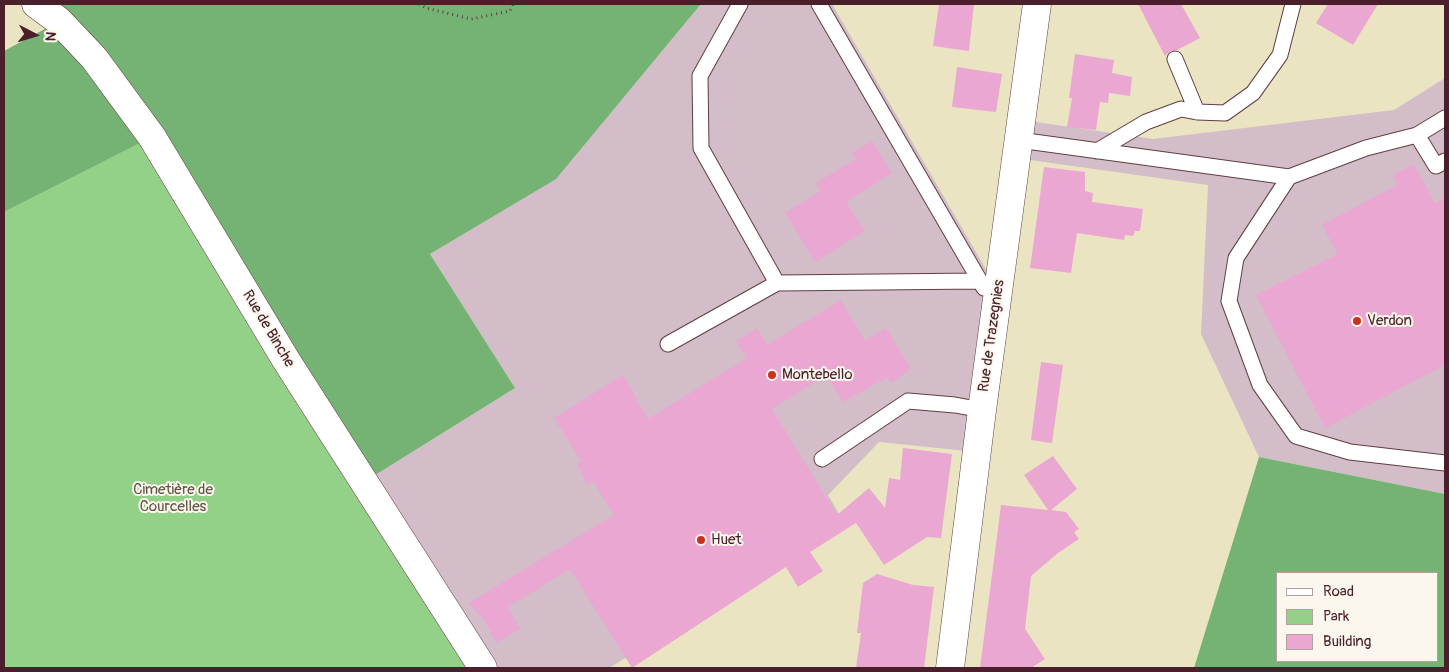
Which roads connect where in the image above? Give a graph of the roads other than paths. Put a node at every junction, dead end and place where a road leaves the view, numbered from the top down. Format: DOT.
graph roads {
  1 [pos="36,4"];
  2 [pos="740,4"];
  3 [pos="819,4"];
  4 [pos="1037,4"];
  5 [pos="1293,4"];
  6 [pos="1175,59"];
  7 [pos="1197,112"];
  8 [pos="1445,118"];
  9 [pos="1417,135"];
  10 [pos="1019,140"];
  11 [pos="1097,151"];
  12 [pos="1445,161"];
  13 [pos="1289,177"];
  14 [pos="980,281"];
  15 [pos="777,283"];
  16 [pos="996,308"];
  17 [pos="668,344"];
  18 [pos="982,410"];
  19 [pos="822,459"];
  20 [pos="1445,463"];
  21 [pos="483,668"];
  22 [pos="950,668"];
  1 -- 21 [label="street, Rue de Binche"];
  2 -- 15 [label="lane"];
  3 -- 14 [label="lane"];
  4 -- 10 [label="street, Rue de Trazegnies"];
  5 -- 7 [label="lane"];
  6 -- 7 [label="lane"];
  7 -- 11 [label="lane"];
  8 -- 9 [label="lane"];
  9 -- 12 [label="lane"];
  9 -- 13 [label="lane"];
  10 -- 11 [label="lane"];
  10 -- 16 [label="street, Rue de Trazegnies"];
  11 -- 13 [label="lane"];
  13 -- 20 [label="lane"];
  14 -- 15 [label="lane"];
  14 -- 16 [label="lane"];
  15 -- 17 [label="lane"];
  16 -- 18 [label="street, Rue de Trazegnies"];
  18 -- 19 [label="lane"];
  18 -- 22 [label="street, Rue de Trazegnies"];
}
